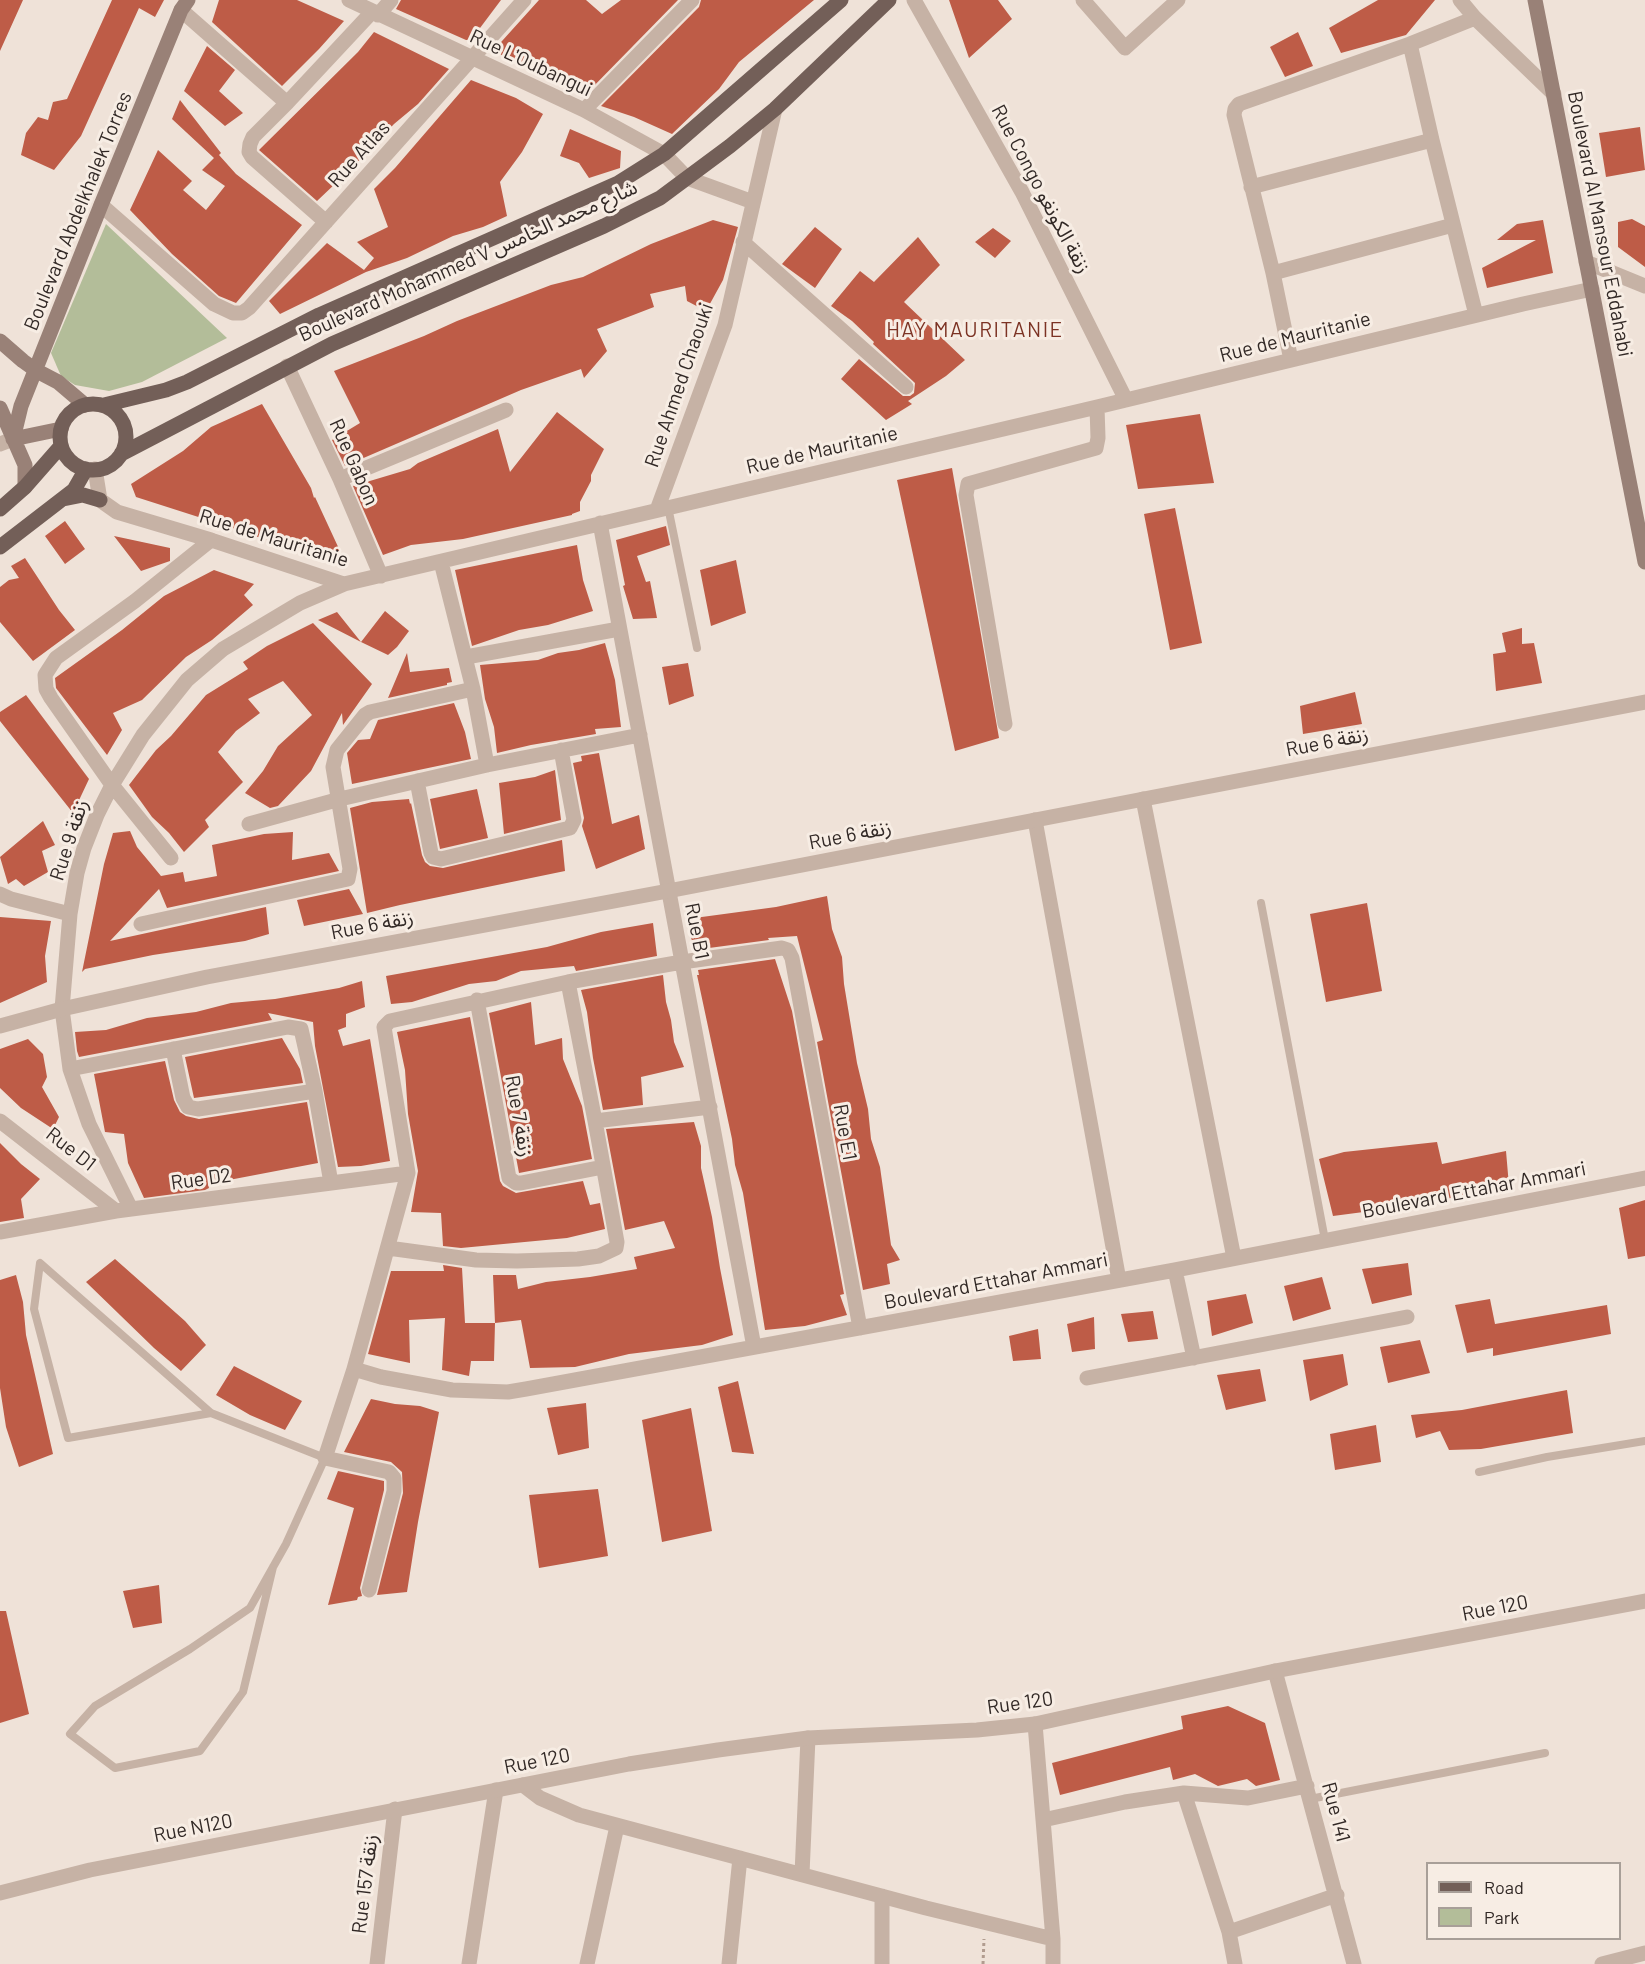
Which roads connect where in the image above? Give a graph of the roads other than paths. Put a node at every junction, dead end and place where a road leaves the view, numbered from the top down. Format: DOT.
graph roads {
  1 [pos="349,0"];
  2 [pos="391,0"];
  3 [pos="524,0"];
  4 [pos="692,0"];
  5 [pos="841,0"];
  6 [pos="889,0"];
  7 [pos="914,0"];
  8 [pos="1083,0"];
  9 [pos="1178,0"];
  10 [pos="1460,0"];
  11 [pos="1535,0"];
  12 [pos="184,5"];
  13 [pos="375,13"];
  14 [pos="1475,18"];
  15 [pos="1410,44"];
  16 [pos="473,59"];
  17 [pos="1554,94"];
  18 [pos="287,103"];
  19 [pos="775,109"];
  20 [pos="584,110"];
  21 [pos="1432,140"];
  22 [pos="664,154"];
  23 [pos="687,178"];
  24 [pos="1251,187"];
  25 [pos="753,202"];
  26 [pos="101,205"];
  27 [pos="326,222"];
  28 [pos="1452,225"];
  29 [pos="743,242"];
  30 [pos="1586,262"];
  31 [pos="1273,273"];
  32 [pos="1645,286"];
  33 [pos="1592,290"];
  34 [pos="1476,315"];
  35 [pos="0,341"];
  36 [pos="1291,360"];
  37 [pos="287,366"];
  38 [pos="37,371"];
  39 [pos="906,387"];
  40 [pos="1126,400"];
  41 [pos="85,405"];
  42 [pos="104,405"];
  43 [pos="1097,407"];
  44 [pos="0,408"];
  45 [pos="506,410"];
  46 [pos="61,429"];
  47 [pos="6,442"];
  48 [pos="61,446"];
  49 [pos="121,454"];
  50 [pos="91,469"];
  51 [pos="340,479"];
  52 [pos="25,487"];
  53 [pos="63,498"];
  54 [pos="100,500"];
  55 [pos="0,508"];
  56 [pos="663,509"];
  57 [pos="600,523"];
  58 [pos="211,540"];
  59 [pos="0,547"];
  60 [pos="441,562"];
  61 [pos="1645,562"];
  62 [pos="381,576"];
  63 [pos="344,585"];
  64 [pos="619,629"];
  65 [pos="697,648"];
  66 [pos="465,657"];
  67 [pos="473,689"];
  68 [pos="1645,702"];
  69 [pos="1005,724"];
  70 [pos="640,735"];
  71 [pos="561,750"];
  72 [pos="487,765"];
  73 [pos="417,782"];
  74 [pos="112,785"];
  75 [pos="340,799"];
  76 [pos="1143,799"];
  77 [pos="1035,820"];
  78 [pos="249,824"];
  79 [pos="171,858"];
  80 [pos="668,891"];
  81 [pos="0,894"];
  82 [pos="1261,903"];
  83 [pos="70,914"];
  84 [pos="141,924"];
  85 [pos="682,962"];
  86 [pos="568,981"];
  87 [pos="477,1000"];
  88 [pos="62,1009"];
  89 [pos="0,1026"];
  90 [pos="173,1049"];
  91 [pos="70,1069"];
  92 [pos="315,1090"];
  93 [pos="710,1107"];
  94 [pos="0,1121"];
  95 [pos="595,1121"];
  96 [pos="603,1167"];
  97 [pos="408,1173"];
  98 [pos="1645,1178"];
  99 [pos="331,1183"];
  100 [pos="132,1209"];
  101 [pos="116,1211"];
  102 [pos="0,1232"];
  103 [pos="1325,1240"];
  104 [pos="388,1248"];
  105 [pos="1234,1258"];
  106 [pos="1175,1270"];
  107 [pos="1119,1280"];
  108 [pos="1407,1317"];
  109 [pos="860,1328"];
  110 [pos="754,1347"];
  111 [pos="1194,1358"];
  112 [pos="354,1369"];
  113 [pos="1087,1378"];
  114 [pos="211,1413"];
  115 [pos="1645,1441"];
  116 [pos="325,1458"];
  117 [pos="1479,1472"];
  118 [pos="273,1567"];
  119 [pos="369,1590"];
  120 [pos="1645,1601"];
  121 [pos="1275,1671"];
  122 [pos="1035,1724"];
  123 [pos="808,1738"];
  124 [pos="1545,1753"];
  125 [pos="523,1785"];
  126 [pos="496,1790"];
  127 [pos="1309,1792"];
  128 [pos="1184,1793"];
  129 [pos="395,1809"];
  130 [pos="1043,1820"];
  131 [pos="617,1826"];
  132 [pos="740,1858"];
  133 [pos="802,1874"];
  134 [pos="0,1893"];
  135 [pos="1337,1895"];
  136 [pos="882,1896"];
  137 [pos="1229,1932"];
  138 [pos="1053,1939"];
  139 [pos="1645,1953"];
  140 [pos="377,1964"];
  141 [pos="469,1964"];
  142 [pos="587,1964"];
  143 [pos="729,1964"];
  144 [pos="882,1964"];
  145 [pos="1053,1964"];
  146 [pos="1235,1964"];
  147 [pos="1354,1964"];
  148 [pos="1602,1964"];
  1 -- 13 [label="street, Rue L'Oubangui"];
  2 -- 13 [label="street"];
  3 -- 16 [label="street, Rue Atlas"];
  4 -- 20 [label="street"];
  5 -- 22 [label="main road, Boulevard Mohammed V شارع محمد الخامس"];
  6 -- 19 [label="main road, Boulevard Mohammed V شارع محمد الخامس"];
  7 -- 40 [label="street, Rue Congo زنقة الكونغو"];
  8 -- 9 [label="street"];
  10 -- 14 [label="street"];
  11 -- 17 [label="main road, Boulevard Al Mansour Eddahabi"];
  12 -- 18 [label="street"];
  12 -- 26 [label="main road, Boulevard Abdelkhalek Torres"];
  13 -- 16 [label="street, Rue L'Oubangui"];
  13 -- 18 [label="street"];
  14 -- 15 [label="street"];
  14 -- 17 [label="street"];
  15 -- 21 [label="street"];
  15 -- 24 [label="street"];
  16 -- 20 [label="street, Rue L'Oubangui"];
  16 -- 27 [label="street, Rue Atlas"];
  17 -- 30 [label="main road, Boulevard Al Mansour Eddahabi"];
  18 -- 27 [label="street"];
  19 -- 23 [label="main road, Boulevard Mohammed V شارع محمد الخامس"];
  19 -- 25 [label="street, Rue Ahmed Chaouki"];
  20 -- 22 [label="street, Rue L'Oubangui"];
  21 -- 24 [label="street"];
  21 -- 28 [label="street"];
  22 -- 23 [label="street, Rue L'Oubangui"];
  22 -- 42 [label="main road, Boulevard Mohammed V شارع محمد الخامس"];
  23 -- 25 [label="street"];
  23 -- 37 [label="main road, Boulevard Mohammed V شارع محمد الخامس"];
  24 -- 31 [label="street"];
  25 -- 29 [label="street, Rue Ahmed Chaouki"];
  26 -- 27 [label="street, Rue Atlas"];
  26 -- 38 [label="main road, Boulevard Abdelkhalek Torres"];
  28 -- 31 [label="street"];
  28 -- 34 [label="street"];
  29 -- 39 [label="street"];
  29 -- 56 [label="street, Rue Ahmed Chaouki"];
  30 -- 32 [label="street"];
  30 -- 33 [label="main road, Boulevard Al Mansour Eddahabi"];
  31 -- 36 [label="street"];
  33 -- 34 [label="street, Rue de Mauritanie"];
  33 -- 61 [label="main road, Boulevard Al Mansour Eddahabi"];
  34 -- 36 [label="street, Rue de Mauritanie"];
  35 -- 38 [label="main road"];
  36 -- 40 [label="street, Rue de Mauritanie"];
  37 -- 49 [label="main road, Boulevard Mohammed V شارع محمد الخامس"];
  37 -- 51 [label="street, Rue Gabon"];
  38 -- 41 [label="main road"];
  38 -- 47 [label="main road, Boulevard Abdelkhalek Torres"];
  40 -- 43 [label="street, Rue de Mauritanie"];
  41 -- 42 [label="main road"];
  41 -- 46 [label="main road"];
  42 -- 49 [label="main road"];
  43 -- 56 [label="street, Rue de Mauritanie"];
  43 -- 69 [label="street"];
  44 -- 47 [label="main road"];
  45 -- 51 [label="street"];
  46 -- 47 [label="main road"];
  46 -- 48 [label="main road"];
  47 -- 52 [label="main road"];
  48 -- 50 [label="main road"];
  48 -- 52 [label="main road"];
  49 -- 50 [label="main road"];
  50 -- 53 [label="main road"];
  50 -- 54 [label="street"];
  51 -- 62 [label="street, Rue Gabon"];
  52 -- 55 [label="main road"];
  53 -- 54 [label="main road"];
  53 -- 59 [label="main road"];
  54 -- 58 [label="street, Rue de Mauritanie"];
  56 -- 57 [label="street, Rue de Mauritanie"];
  56 -- 65 [label="lane"];
  57 -- 60 [label="street, Rue de Mauritanie"];
  57 -- 64 [label="street, Rue B1"];
  58 -- 63 [label="street, Rue de Mauritanie"];
  58 -- 74 [label="street"];
  60 -- 62 [label="street, Rue de Mauritanie"];
  60 -- 66 [label="street"];
  62 -- 63 [label="street, Rue de Mauritanie"];
  63 -- 74 [label="street, Rue 9 زنقة"];
  64 -- 66 [label="street"];
  64 -- 70 [label="street, Rue B1"];
  66 -- 67 [label="street"];
  67 -- 72 [label="street"];
  67 -- 75 [label="street"];
  68 -- 76 [label="street, Rue 6 زنقة"];
  70 -- 71 [label="street"];
  70 -- 80 [label="street, Rue B1"];
  71 -- 72 [label="street"];
  71 -- 73 [label="street"];
  72 -- 73 [label="street"];
  73 -- 75 [label="street"];
  74 -- 79 [label="street"];
  74 -- 83 [label="street, Rue 9 زنقة"];
  75 -- 78 [label="street"];
  75 -- 84 [label="street"];
  76 -- 77 [label="street, Rue 6 زنقة"];
  76 -- 105 [label="street"];
  77 -- 80 [label="street, Rue 6 زنقة"];
  77 -- 107 [label="street"];
  80 -- 85 [label="street, Rue B1"];
  80 -- 88 [label="street, Rue 6 زنقة"];
  81 -- 83 [label="street"];
  82 -- 103 [label="lane"];
  83 -- 88 [label="street, Rue 9 زنقة"];
  85 -- 86 [label="street"];
  85 -- 93 [label="street, Rue B1"];
  85 -- 109 [label="street, Rue E1"];
  86 -- 87 [label="street"];
  86 -- 95 [label="street"];
  87 -- 96 [label="street, Rue 7 زنقة"];
  87 -- 97 [label="street"];
  88 -- 89 [label="street, Rue 6 زنقة"];
  88 -- 91 [label="street, Rue 9 زنقة"];
  90 -- 91 [label="street"];
  90 -- 92 [label="street"];
  90 -- 92 [label="street"];
  91 -- 100 [label="street, Rue 9 زنقة"];
  92 -- 99 [label="street"];
  93 -- 95 [label="street"];
  93 -- 110 [label="street, Rue B1"];
  94 -- 101 [label="street, Rue D1"];
  95 -- 96 [label="street"];
  96 -- 104 [label="street"];
  97 -- 99 [label="street, Rue D2"];
  97 -- 104 [label="street"];
  98 -- 103 [label="street, Boulevard Ettahar Ammari"];
  99 -- 100 [label="street, Rue D2"];
  100 -- 101 [label="street, Rue D2"];
  101 -- 102 [label="street, Rue D2"];
  103 -- 105 [label="street, Boulevard Ettahar Ammari"];
  104 -- 112 [label="street"];
  105 -- 106 [label="street, Boulevard Ettahar Ammari"];
  106 -- 107 [label="street, Boulevard Ettahar Ammari"];
  106 -- 111 [label="street"];
  107 -- 109 [label="street, Boulevard Ettahar Ammari"];
  108 -- 111 [label="street"];
  109 -- 110 [label="street, Boulevard Ettahar Ammari"];
  110 -- 112 [label="street, Boulevard Ettahar Ammari"];
  111 -- 113 [label="street"];
  112 -- 116 [label="street"];
  114 -- 114 [label="lane"];
  114 -- 116 [label="lane"];
  115 -- 117 [label="lane"];
  116 -- 118 [label="lane"];
  116 -- 119 [label="street"];
  118 -- 118 [label="lane"];
  120 -- 121 [label="street, Rue 120"];
  121 -- 122 [label="street, Rue 120"];
  121 -- 127 [label="street, Rue 141"];
  122 -- 123 [label="street, Rue 120"];
  122 -- 130 [label="street"];
  123 -- 125 [label="street, Rue 120"];
  123 -- 133 [label="street"];
  124 -- 127 [label="lane"];
  125 -- 126 [label="street, Rue 120"];
  125 -- 131 [label="street"];
  126 -- 129 [label="street, Rue 120"];
  126 -- 141 [label="street"];
  127 -- 128 [label="street"];
  127 -- 135 [label="street, Rue 141"];
  128 -- 130 [label="street"];
  128 -- 137 [label="street"];
  129 -- 134 [label="street, Rue N120"];
  129 -- 140 [label="street, Rue 157 زنقة"];
  130 -- 138 [label="street"];
  131 -- 132 [label="street"];
  131 -- 142 [label="street"];
  132 -- 133 [label="street"];
  132 -- 143 [label="street"];
  133 -- 136 [label="street"];
  135 -- 137 [label="street"];
  135 -- 147 [label="street, Rue 141"];
  136 -- 138 [label="street"];
  136 -- 144 [label="street"];
  137 -- 146 [label="street"];
  138 -- 145 [label="street"];
  139 -- 148 [label="street"];
}
